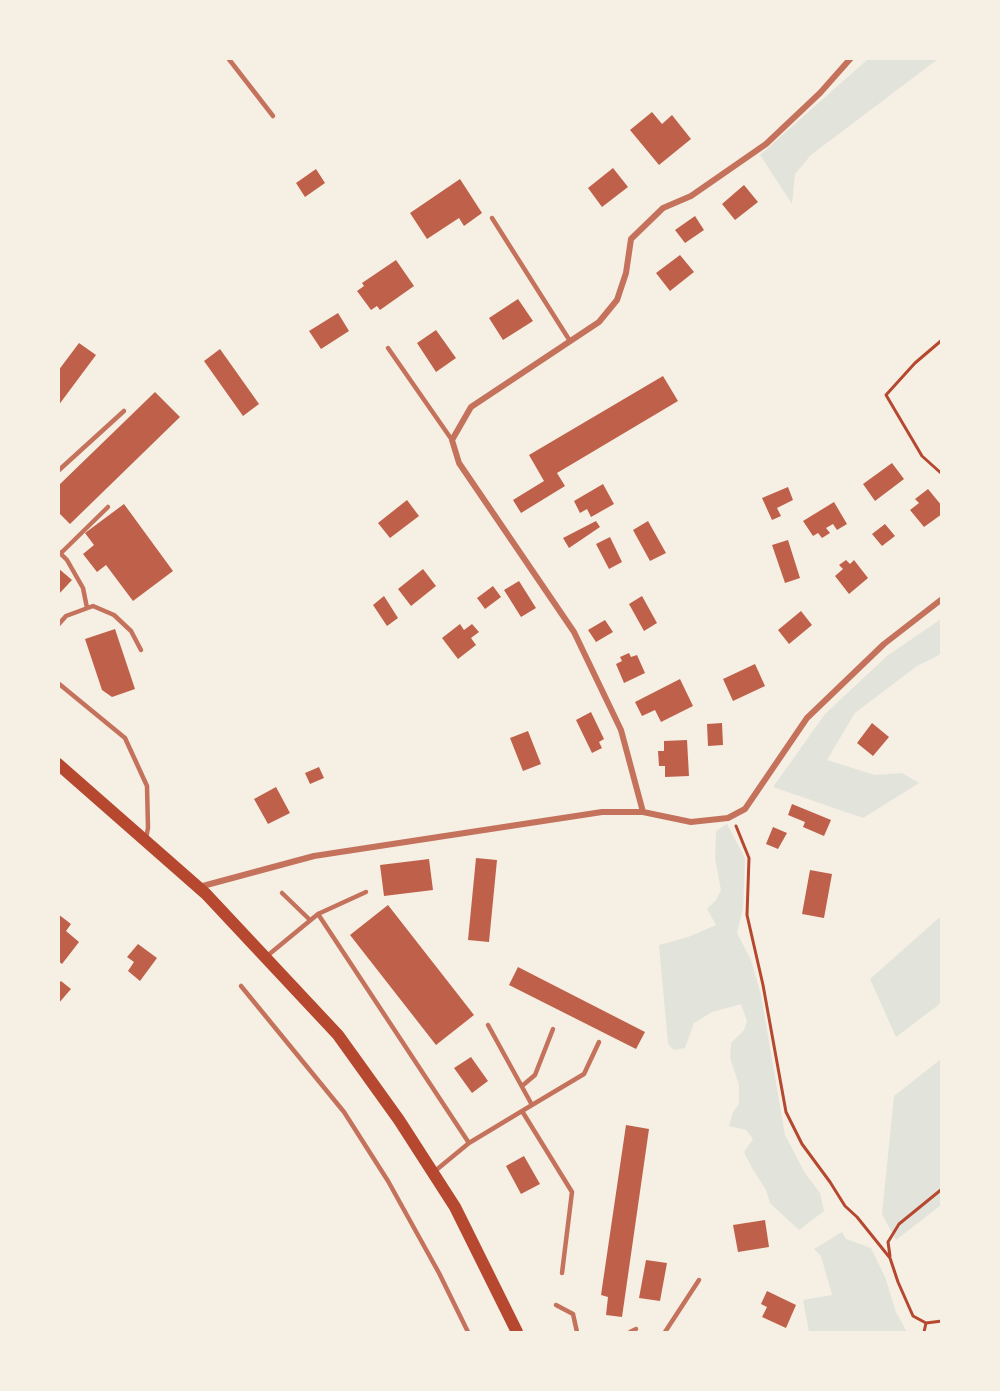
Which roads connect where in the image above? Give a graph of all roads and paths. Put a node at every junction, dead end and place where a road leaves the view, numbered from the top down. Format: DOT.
graph roads {
  1 [pos="228,58"];
  2 [pos="852,58"];
  3 [pos="273,116"];
  4 [pos="492,218"];
  5 [pos="942,340"];
  6 [pos="570,341"];
  7 [pos="388,348"];
  8 [pos="123,411"];
  9 [pos="452,440"];
  10 [pos="58,471"];
  11 [pos="942,474"];
  12 [pos="108,507"];
  13 [pos="59,553"];
  14 [pos="942,598"];
  15 [pos="87,608"];
  16 [pos="58,625"];
  17 [pos="141,650"];
  18 [pos="58,683"];
  19 [pos="58,764"];
  20 [pos="643,812"];
  21 [pos="728,818"];
  22 [pos="145,840"];
  23 [pos="199,888"];
  24 [pos="366,892"];
  25 [pos="282,893"];
  26 [pos="318,914"];
  27 [pos="310,920"];
  28 [pos="265,957"];
  29 [pos="241,986"];
  30 [pos="488,1025"];
  31 [pos="553,1029"];
  32 [pos="599,1042"];
  33 [pos="522,1086"];
  34 [pos="532,1105"];
  35 [pos="522,1111"];
  36 [pos="469,1143"];
  37 [pos="432,1173"];
  38 [pos="942,1189"];
  39 [pos="890,1258"];
  40 [pos="562,1273"];
  41 [pos="699,1280"];
  42 [pos="556,1305"];
  43 [pos="942,1321"];
  44 [pos="926,1323"];
  45 [pos="636,1329"];
  46 [pos="468,1332"];
  47 [pos="517,1332"];
  48 [pos="577,1332"];
  49 [pos="630,1332"];
  50 [pos="665,1332"];
  51 [pos="924,1332"];
  1 -- 3 [label="lane"];
  2 -- 6 [label="street"];
  4 -- 6 [label="lane"];
  5 -- 11 [label="path"];
  6 -- 9 [label="street"];
  7 -- 9 [label="lane"];
  8 -- 10 [label="lane"];
  9 -- 20 [label="street"];
  12 -- 13 [label="lane"];
  13 -- 15 [label="lane"];
  14 -- 21 [label="street"];
  15 -- 16 [label="lane"];
  15 -- 17 [label="lane"];
  18 -- 22 [label="lane"];
  19 -- 22 [label="main road"];
  20 -- 21 [label="street"];
  20 -- 23 [label="street"];
  21 -- 39 [label="path"];
  22 -- 23 [label="main road"];
  23 -- 28 [label="main road"];
  24 -- 26 [label="lane"];
  25 -- 27 [label="lane"];
  26 -- 27 [label="lane"];
  26 -- 36 [label="lane"];
  27 -- 28 [label="lane"];
  28 -- 37 [label="main road"];
  29 -- 46 [label="lane"];
  30 -- 33 [label="lane"];
  31 -- 33 [label="lane"];
  32 -- 34 [label="lane"];
  33 -- 34 [label="lane"];
  34 -- 35 [label="lane"];
  35 -- 36 [label="lane"];
  35 -- 40 [label="lane"];
  36 -- 37 [label="lane"];
  37 -- 47 [label="main road"];
  38 -- 39 [label="path"];
  39 -- 44 [label="path"];
  41 -- 50 [label="lane"];
  42 -- 48 [label="lane"];
  43 -- 44 [label="path"];
  44 -- 51 [label="path"];
  45 -- 49 [label="lane"];
}
